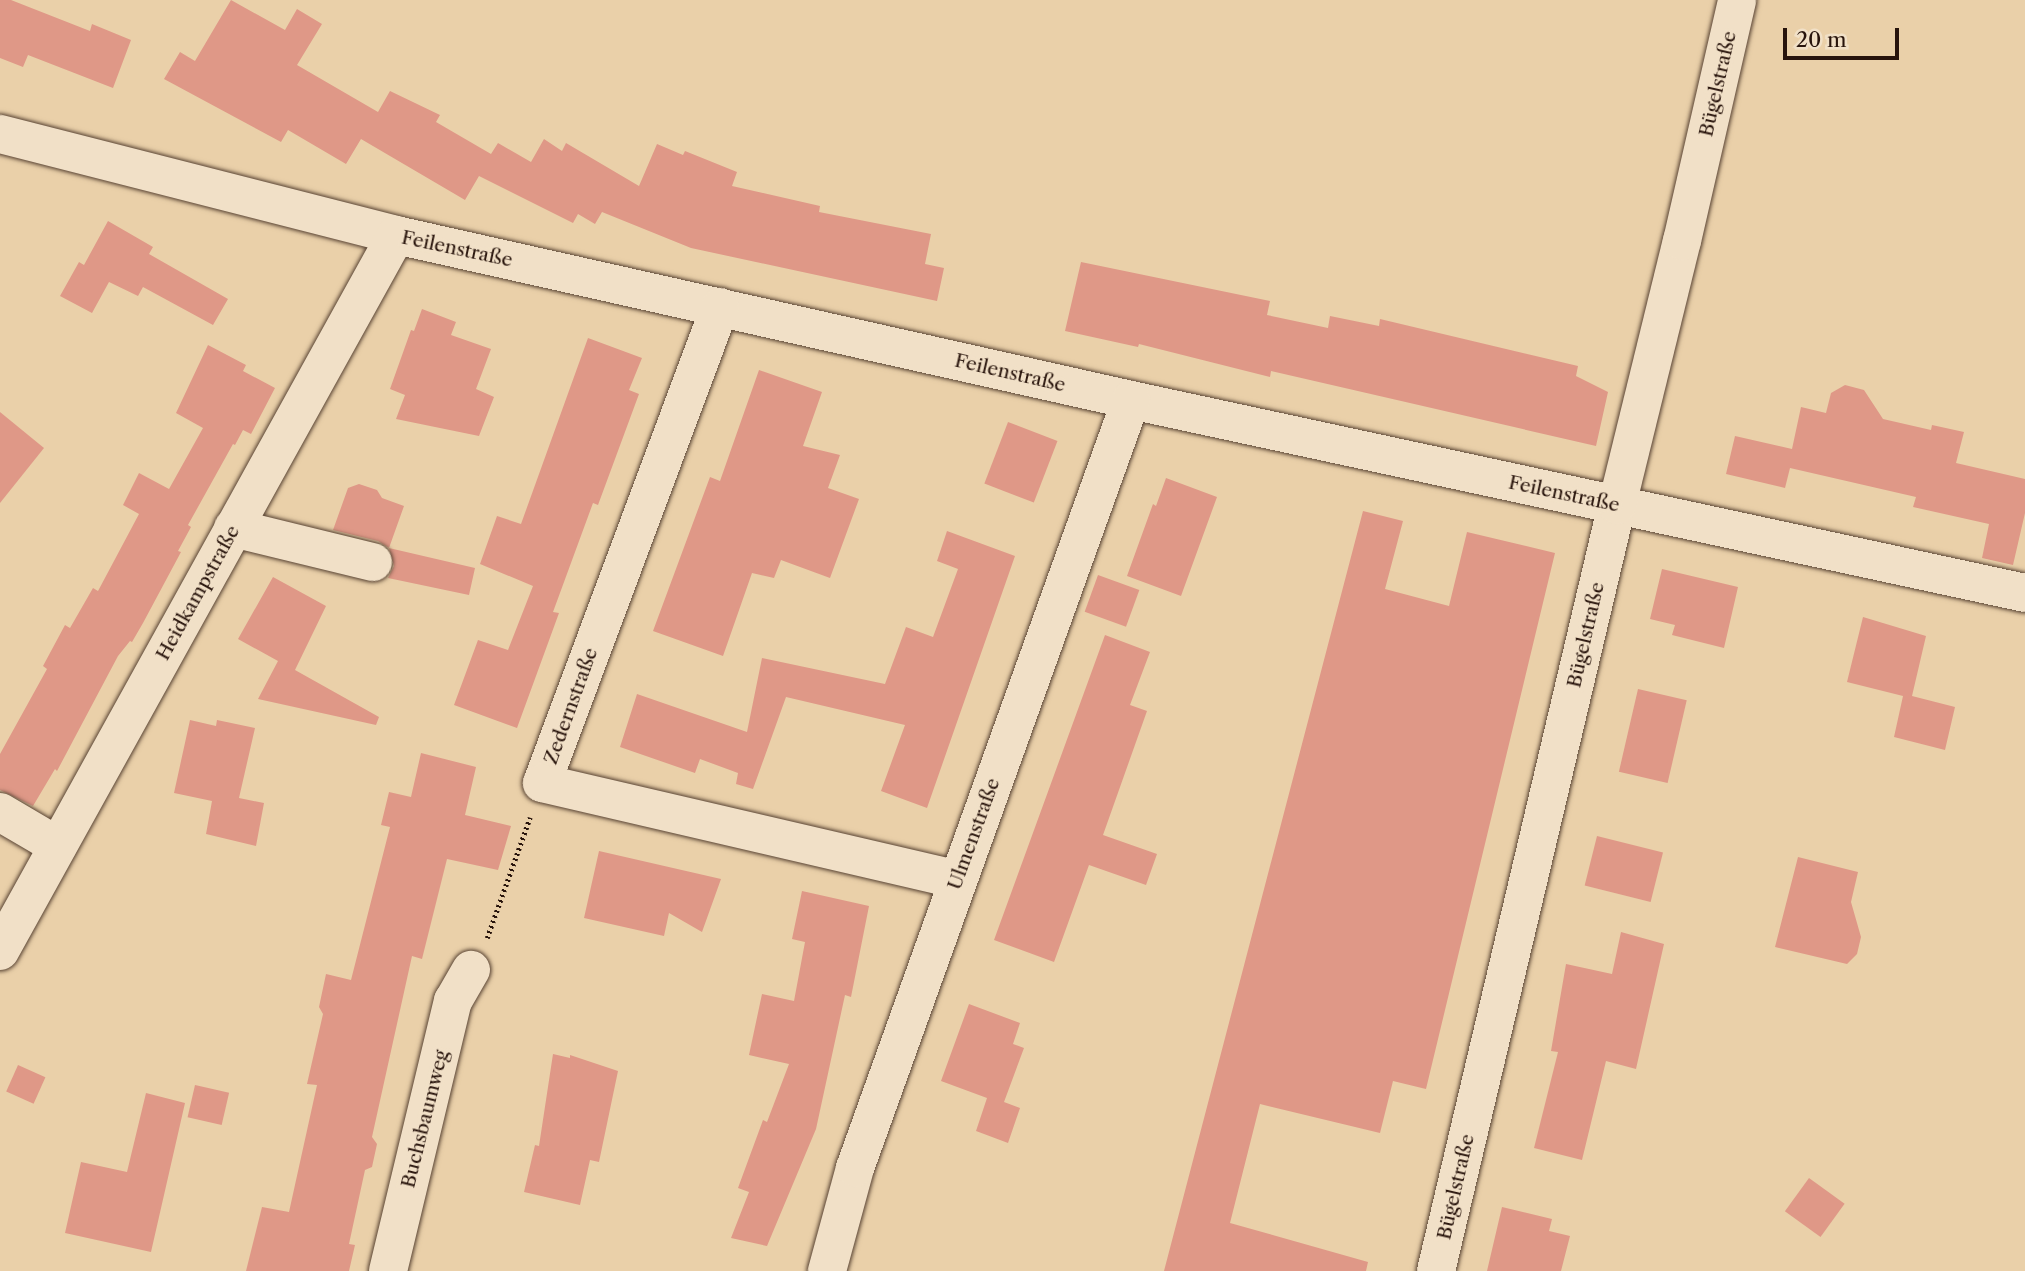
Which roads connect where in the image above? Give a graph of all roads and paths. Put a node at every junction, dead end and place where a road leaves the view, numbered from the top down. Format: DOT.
graph roads {
  1 [pos="1737,0"];
  2 [pos="0,134"];
  3 [pos="396,235"];
  4 [pos="720,307"];
  5 [pos="1130,400"];
  6 [pos="1616,505"];
  7 [pos="233,528"];
  8 [pos="373,562"];
  9 [pos="2025,593"];
  10 [pos="542,783"];
  11 [pos="0,812"];
  12 [pos="58,846"];
  13 [pos="958,880"];
  14 [pos="0,951"];
  15 [pos="471,970"];
  16 [pos="388,1271"];
  17 [pos="827,1271"];
  18 [pos="1436,1271"];
  1 -- 6 [label="street, Bügelstraße"];
  2 -- 3 [label="street, Feilenstraße"];
  3 -- 4 [label="street, Feilenstraße"];
  3 -- 7 [label="street, Heidkampstraße"];
  4 -- 5 [label="street, Feilenstraße"];
  4 -- 10 [label="street, Zedernstraße"];
  5 -- 6 [label="street, Feilenstraße"];
  5 -- 13 [label="street, Ulmenstraße"];
  6 -- 9 [label="street, Feilenstraße"];
  6 -- 18 [label="street, Bügelstraße"];
  7 -- 8 [label="street"];
  7 -- 12 [label="street, Heidkampstraße"];
  10 -- 13 [label="street, Zedernstraße"];
  10 -- 15 [label="path"];
  11 -- 12 [label="street"];
  12 -- 14 [label="street, Heidkampstraße"];
  13 -- 17 [label="street, Ulmenstraße"];
  15 -- 16 [label="street, Buchsbaumweg"];
}
